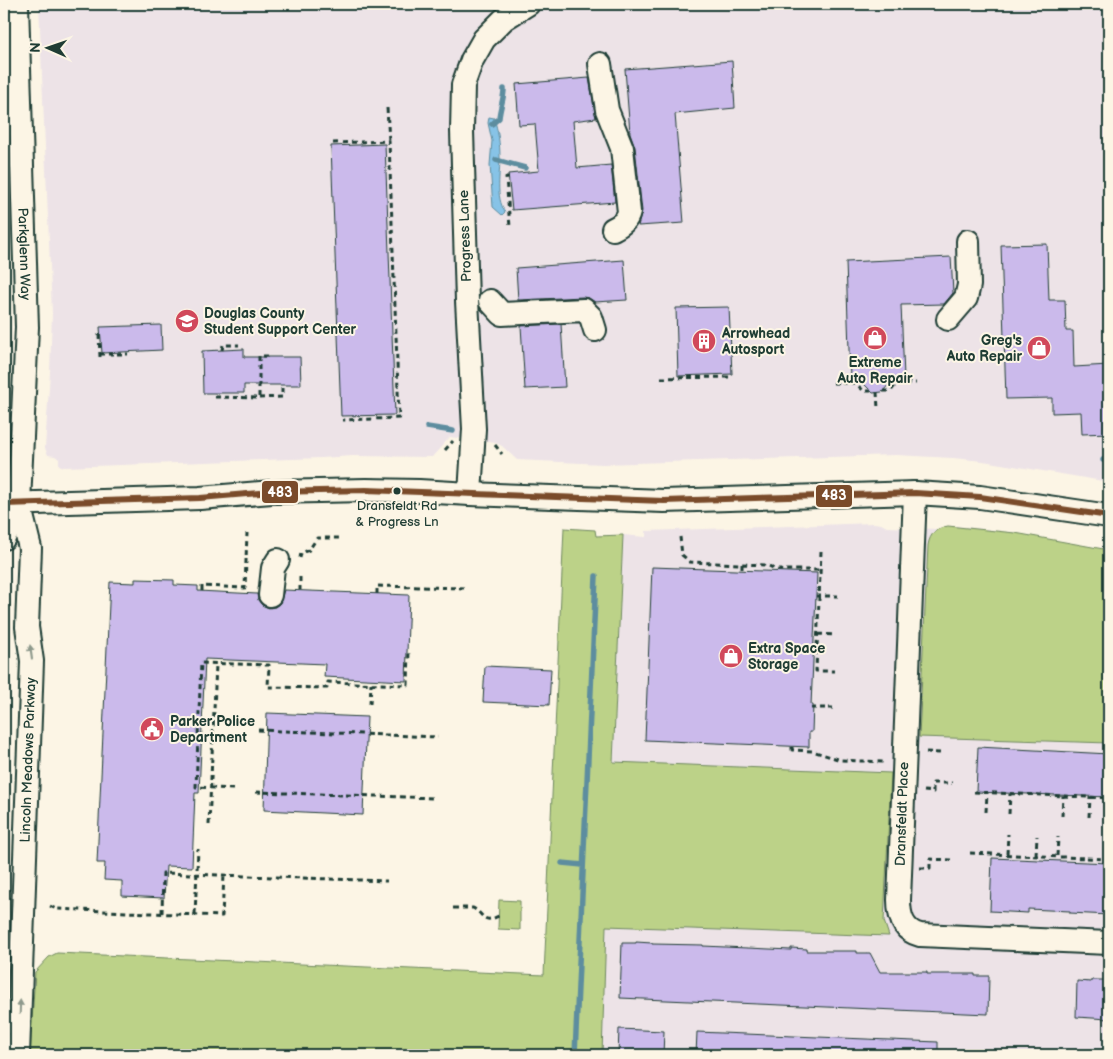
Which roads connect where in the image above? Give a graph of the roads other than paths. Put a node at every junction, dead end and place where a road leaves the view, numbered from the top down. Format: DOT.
graph roads {
  1 [pos="16,4"];
  2 [pos="528,4"];
  3 [pos="600,64"];
  4 [pos="12,97"];
  5 [pos="613,229"];
  6 [pos="968,241"];
  7 [pos="490,300"];
  8 [pos="948,319"];
  9 [pos="595,330"];
  10 [pos="915,493"];
  11 [pos="470,494"];
  12 [pos="11,504"];
  13 [pos="1109,516"];
  14 [pos="4,538"];
  15 [pos="278,560"];
  16 [pos="270,595"];
  17 [pos="1109,943"];
  18 [pos="18,1055"];
  1 -- 4 [label="street, Parkglenn Way"];
  2 -- 11 [label="street, Progress Lane"];
  3 -- 5 [label="street"];
  4 -- 12 [label="street, Parkglenn Way"];
  6 -- 8 [label="street"];
  7 -- 9 [label="street"];
  10 -- 11 [label="street"];
  10 -- 13 [label="street"];
  10 -- 17 [label="street, Dransfeldt Place"];
  11 -- 12 [label="street"];
  12 -- 14 [label="street"];
  18 -- 12 [label="street, Lincoln Meadows Parkway, one-way"];
  15 -- 16 [label="street"];
}
